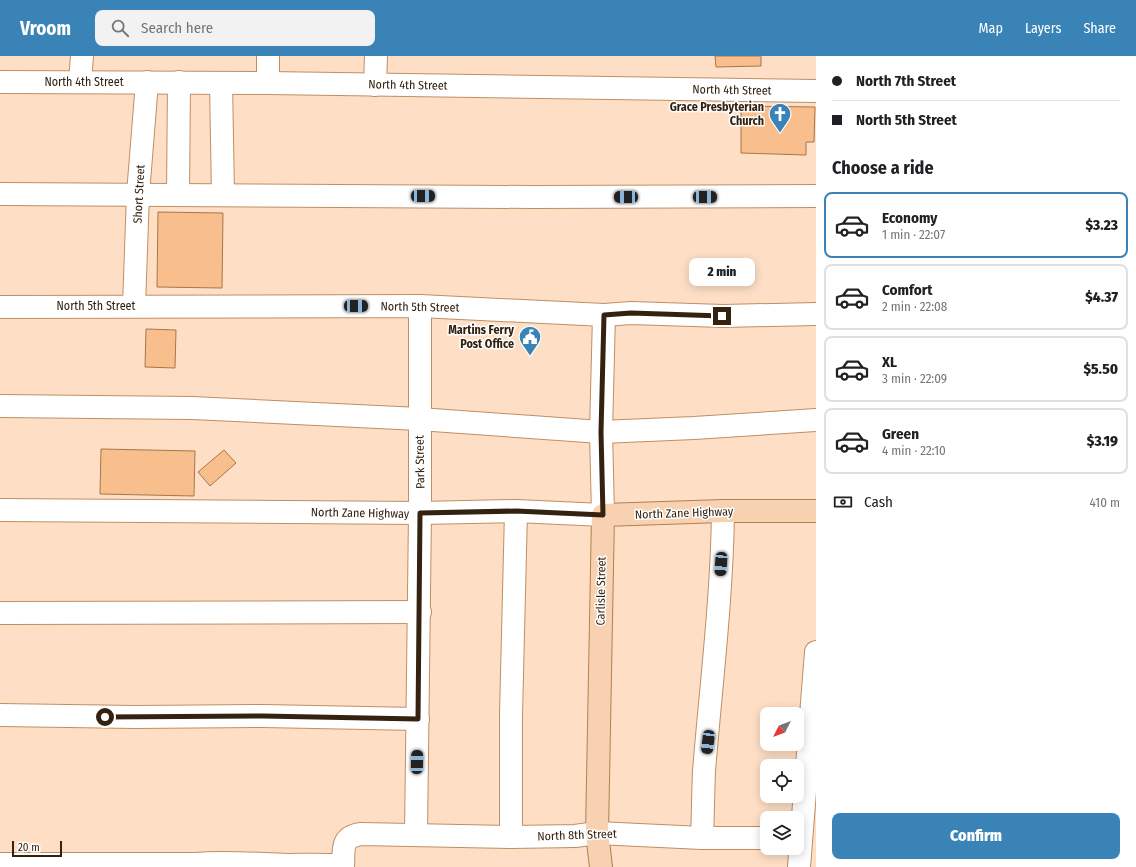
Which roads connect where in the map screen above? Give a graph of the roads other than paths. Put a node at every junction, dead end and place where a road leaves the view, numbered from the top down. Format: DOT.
graph roads {
  1 [pos="82,56"];
  2 [pos="268,56"];
  3 [pos="376,56"];
  4 [pos="0,82"];
  5 [pos="80,82"];
  6 [pos="147,82"];
  7 [pos="179,82"];
  8 [pos="221,83"];
  9 [pos="268,83"];
  10 [pos="375,85"];
  11 [pos="816,92"];
  12 [pos="0,194"];
  13 [pos="138,194"];
  14 [pos="178,195"];
  15 [pos="223,195"];
  16 [pos="816,196"];
  17 [pos="134,306"];
  18 [pos="420,306"];
  19 [pos="0,307"];
  20 [pos="816,314"];
  21 [pos="604,315"];
  22 [pos="0,406"];
  23 [pos="419,419"];
  24 [pos="816,420"];
  25 [pos="601,432"];
  26 [pos="0,510"];
  27 [pos="516,511"];
  28 [pos="723,511"];
  29 [pos="816,511"];
  30 [pos="420,513"];
  31 [pos="603,515"];
  32 [pos="0,612"];
  33 [pos="420,612"];
  34 [pos="816,652"];
  35 [pos="0,715"];
  36 [pos="418,719"];
  37 [pos="801,811"];
  38 [pos="597,833"];
  39 [pos="416,834"];
  40 [pos="511,837"];
  41 [pos="702,838"];
  42 [pos="760,838"];
  43 [pos="799,855"];
  44 [pos="0,864"];
  45 [pos="343,867"];
  46 [pos="602,867"];
  47 [pos="799,867"];
  1 -- 5 [label="street"];
  2 -- 9 [label="street"];
  3 -- 10 [label="street"];
  4 -- 5 [label="street, North 4th Street"];
  5 -- 6 [label="street, North 4th Street"];
  6 -- 7 [label="street, North 4th Street"];
  6 -- 13 [label="street, Short Street"];
  7 -- 8 [label="street, North 4th Street"];
  7 -- 14 [label="street"];
  8 -- 9 [label="street, North 4th Street"];
  8 -- 15 [label="street"];
  9 -- 10 [label="street, North 4th Street"];
  10 -- 11 [label="street, North 4th Street"];
  12 -- 13 [label="street"];
  13 -- 14 [label="street"];
  13 -- 17 [label="street, Short Street"];
  14 -- 15 [label="street"];
  15 -- 16 [label="street"];
  17 -- 18 [label="street, North 5th Street"];
  17 -- 19 [label="street, North 5th Street"];
  18 -- 21 [label="street, North 5th Street"];
  18 -- 23 [label="street, Park Street"];
  20 -- 21 [label="street, North 5th Street"];
  21 -- 25 [label="street, Carlisle Street"];
  22 -- 23 [label="street"];
  23 -- 25 [label="street"];
  23 -- 30 [label="street, Park Street"];
  24 -- 25 [label="street"];
  25 -- 31 [label="street, Carlisle Street"];
  26 -- 30 [label="street, North Zane Highway"];
  27 -- 30 [label="street, North Zane Highway"];
  27 -- 31 [label="street, North Zane Highway"];
  27 -- 40 [label="street"];
  28 -- 29 [label="main road, North Zane Highway"];
  28 -- 31 [label="main road, North Zane Highway"];
  28 -- 41 [label="street"];
  30 -- 33 [label="street, Park Street"];
  31 -- 38 [label="main road, Carlisle Street"];
  32 -- 33 [label="street"];
  33 -- 36 [label="street, Park Street"];
  34 -- 37 [label="street"];
  35 -- 36 [label="street"];
  36 -- 39 [label="street, Park Street"];
  38 -- 40 [label="street, North 8th Street"];
  38 -- 41 [label="street, North 8th Street"];
  38 -- 46 [label="main road, Carlisle Street"];
  39 -- 40 [label="street, North 8th Street"];
  39 -- 45 [label="street, North 8th Street"];
  41 -- 42 [label="street, North 8th Street"];
  43 -- 47 [label="street"];
  44 -- 45 [label="street"];
}
